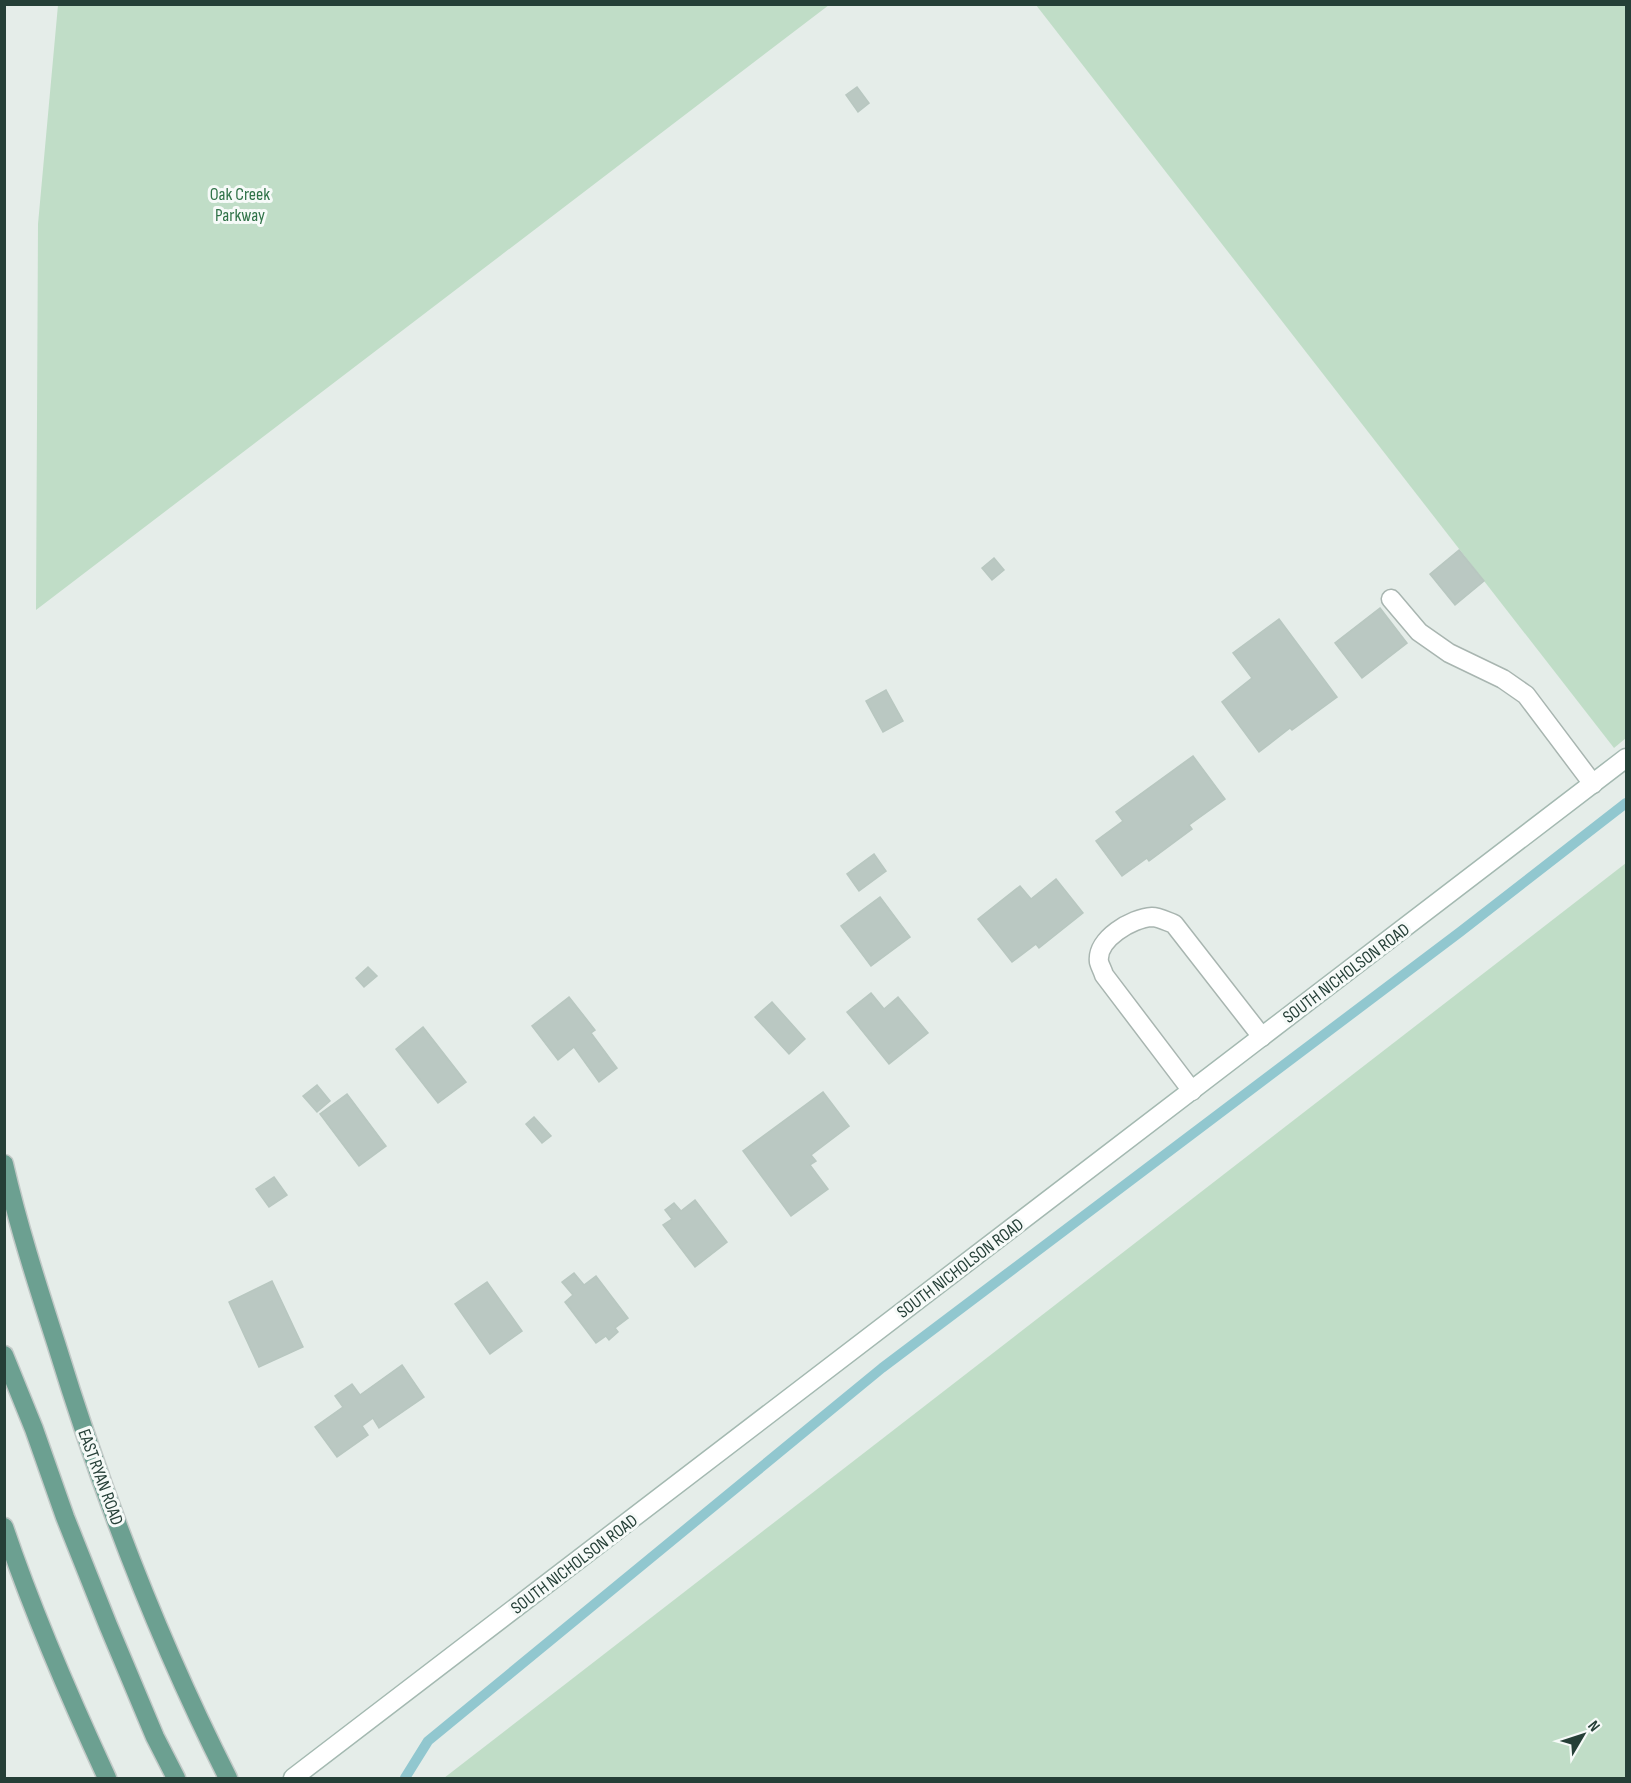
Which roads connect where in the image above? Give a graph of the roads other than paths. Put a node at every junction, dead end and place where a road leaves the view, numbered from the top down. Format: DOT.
graph roads {
  1 [pos="1391,599"];
  2 [pos="1626,758"];
  3 [pos="1593,783"];
  4 [pos="1262,1037"];
  5 [pos="1192,1091"];
  6 [pos="4,1164"];
  7 [pos="4,1355"];
  8 [pos="4,1527"];
  9 [pos="107,1779"];
  10 [pos="176,1779"];
  11 [pos="228,1779"];
  12 [pos="293,1779"];
  1 -- 3 [label="street"];
  2 -- 3 [label="street, SOUTH NICHOLSON ROAD"];
  3 -- 4 [label="street, SOUTH NICHOLSON ROAD"];
  4 -- 5 [label="street, SOUTH NICHOLSON ROAD"];
  4 -- 5 [label="street"];
  5 -- 12 [label="street, SOUTH NICHOLSON ROAD"];
  6 -- 11 [label="main road, EAST RYAN ROAD"];
  7 -- 10 [label="main road"];
  8 -- 9 [label="main road"];
}
